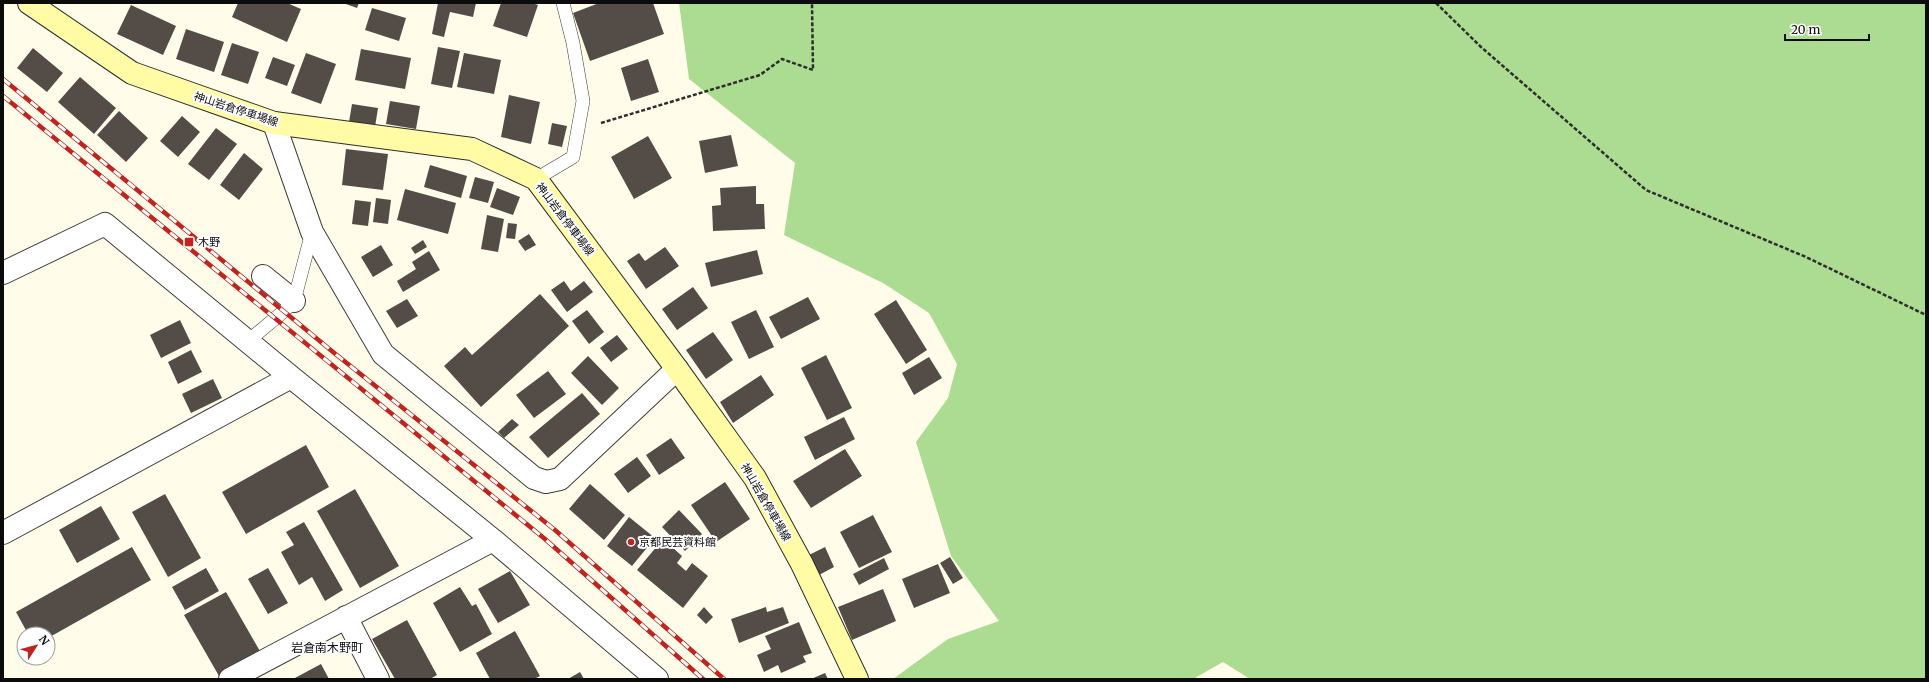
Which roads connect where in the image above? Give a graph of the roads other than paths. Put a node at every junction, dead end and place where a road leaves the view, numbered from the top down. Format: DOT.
graph roads {
  1 [pos="29,3"];
  2 [pos="563,3"];
  3 [pos="274,123"];
  4 [pos="536,179"];
  5 [pos="312,232"];
  6 [pos="3,273"];
  7 [pos="263,276"];
  8 [pos="294,300"];
  9 [pos="248,342"];
  10 [pos="677,369"];
  11 [pos="290,377"];
  12 [pos="3,533"];
  13 [pos="493,540"];
  14 [pos="346,617"];
  15 [pos="230,679"];
  16 [pos="378,679"];
  17 [pos="657,679"];
  18 [pos="857,679"];
  1 -- 3 [label="main road, 神山岩倉停車場線"];
  2 -- 4 [label="lane"];
  3 -- 4 [label="main road, 神山岩倉停車場線"];
  3 -- 5 [label="street"];
  4 -- 10 [label="main road, 神山岩倉停車場線"];
  5 -- 8 [label="lane"];
  5 -- 10 [label="street"];
  6 -- 9 [label="street"];
  7 -- 8 [label="street"];
  8 -- 9 [label="lane"];
  9 -- 11 [label="street"];
  10 -- 18 [label="main road, 神山岩倉停車場線"];
  11 -- 12 [label="street"];
  11 -- 13 [label="street"];
  13 -- 14 [label="street"];
  13 -- 17 [label="street"];
  14 -- 15 [label="street"];
  14 -- 16 [label="street"];
}
